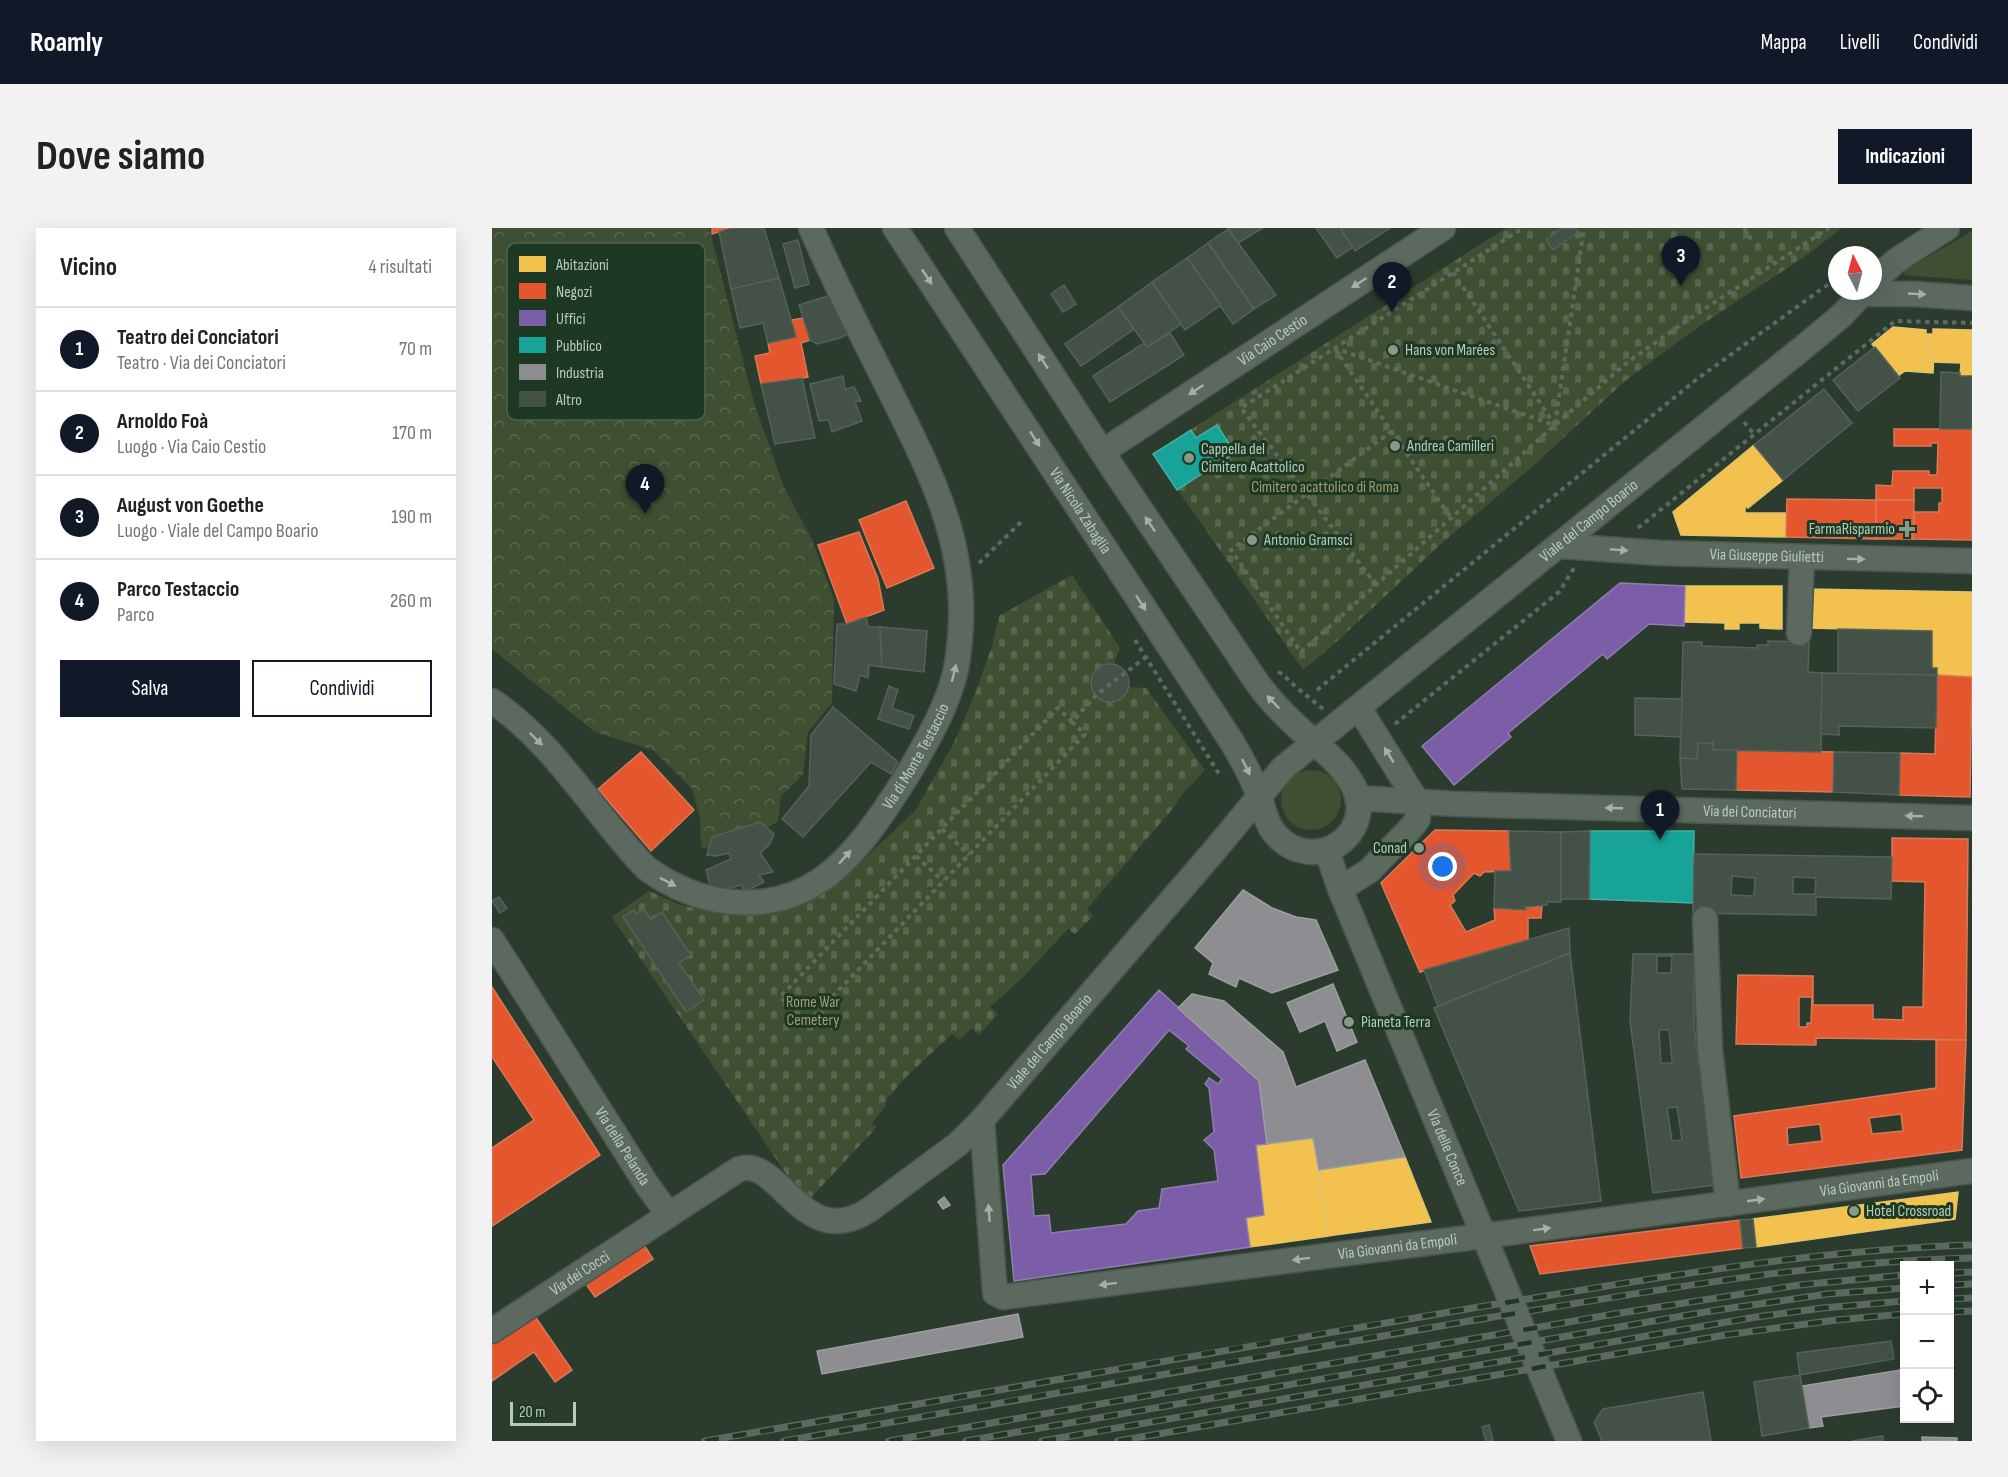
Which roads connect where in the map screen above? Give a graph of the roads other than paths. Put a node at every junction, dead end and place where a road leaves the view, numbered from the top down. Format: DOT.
graph roads {
  1 [pos="811,228"];
  2 [pos="895,228"];
  3 [pos="957,228"];
  4 [pos="1443,228"];
  5 [pos="1947,228"];
  6 [pos="1882,274"];
  7 [pos="1882,291"];
  8 [pos="1972,298"];
  9 [pos="1856,300"];
  10 [pos="1102,452"];
  11 [pos="1561,546"];
  12 [pos="1802,558"];
  13 [pos="1972,561"];
  14 [pos="1799,633"];
  15 [pos="492,701"];
  16 [pos="1359,708"];
  17 [pos="1315,742"];
  18 [pos="1260,797"];
  19 [pos="1357,798"];
  20 [pos="1418,802"];
  21 [pos="1972,818"];
  22 [pos="1327,851"];
  23 [pos="1340,889"];
  24 [pos="1705,919"];
  25 [pos="492,940"];
  26 [pos="982,1120"];
  27 [pos="1972,1171"];
  28 [pos="1728,1204"];
  29 [pos="669,1215"];
  30 [pos="1484,1236"];
  31 [pos="492,1331"];
  32 [pos="1569,1441"];
  15 -- 1 [label="street, Via di Monte Testaccio, one-way"];
  2 -- 18 [label="street, Via Nicola Zabaglia, one-way"];
  10 -- 3 [label="street, one-way"];
  4 -- 10 [label="street, Via Caio Cestio, one-way"];
  5 -- 6 [label="street, Viale del Campo Boario"];
  7 -- 8 [label="street, one-way"];
  9 -- 11 [label="street, Viale del Campo Boario"];
  17 -- 10 [label="street, one-way"];
  11 -- 12 [label="street, Via Giuseppe Giulietti, one-way"];
  11 -- 16 [label="street, Viale del Campo Boario"];
  12 -- 13 [label="street, Via Giuseppe Giulietti, one-way"];
  12 -- 14 [label="street"];
  16 -- 17 [label="street, Viale del Campo Boario"];
  20 -- 16 [label="street, one-way"];
  17 -- 18 [label="street"];
  17 -- 19 [label="street"];
  18 -- 22 [label="street"];
  18 -- 26 [label="street, Viale del Campo Boario"];
  19 -- 20 [label="street, Via dei Conciatori"];
  19 -- 22 [label="street"];
  21 -- 20 [label="street, Via dei Conciatori, one-way"];
  20 -- 23 [label="street"];
  22 -- 23 [label="street, Via delle Conce"];
  23 -- 30 [label="street, Via delle Conce"];
  24 -- 28 [label="street"];
  25 -- 29 [label="street, Via della Pelanda"];
  26 -- 29 [label="street, Viale del Campo Boario"];
  30 -- 26 [label="street, Via Giovanni da Empoli, one-way"];
  28 -- 27 [label="street, Via Giovanni da Empoli, one-way"];
  30 -- 28 [label="street, Via Giovanni da Empoli, one-way"];
  29 -- 31 [label="street, Via dei Cocci"];
  30 -- 32 [label="street, Via delle Conce"];
}
